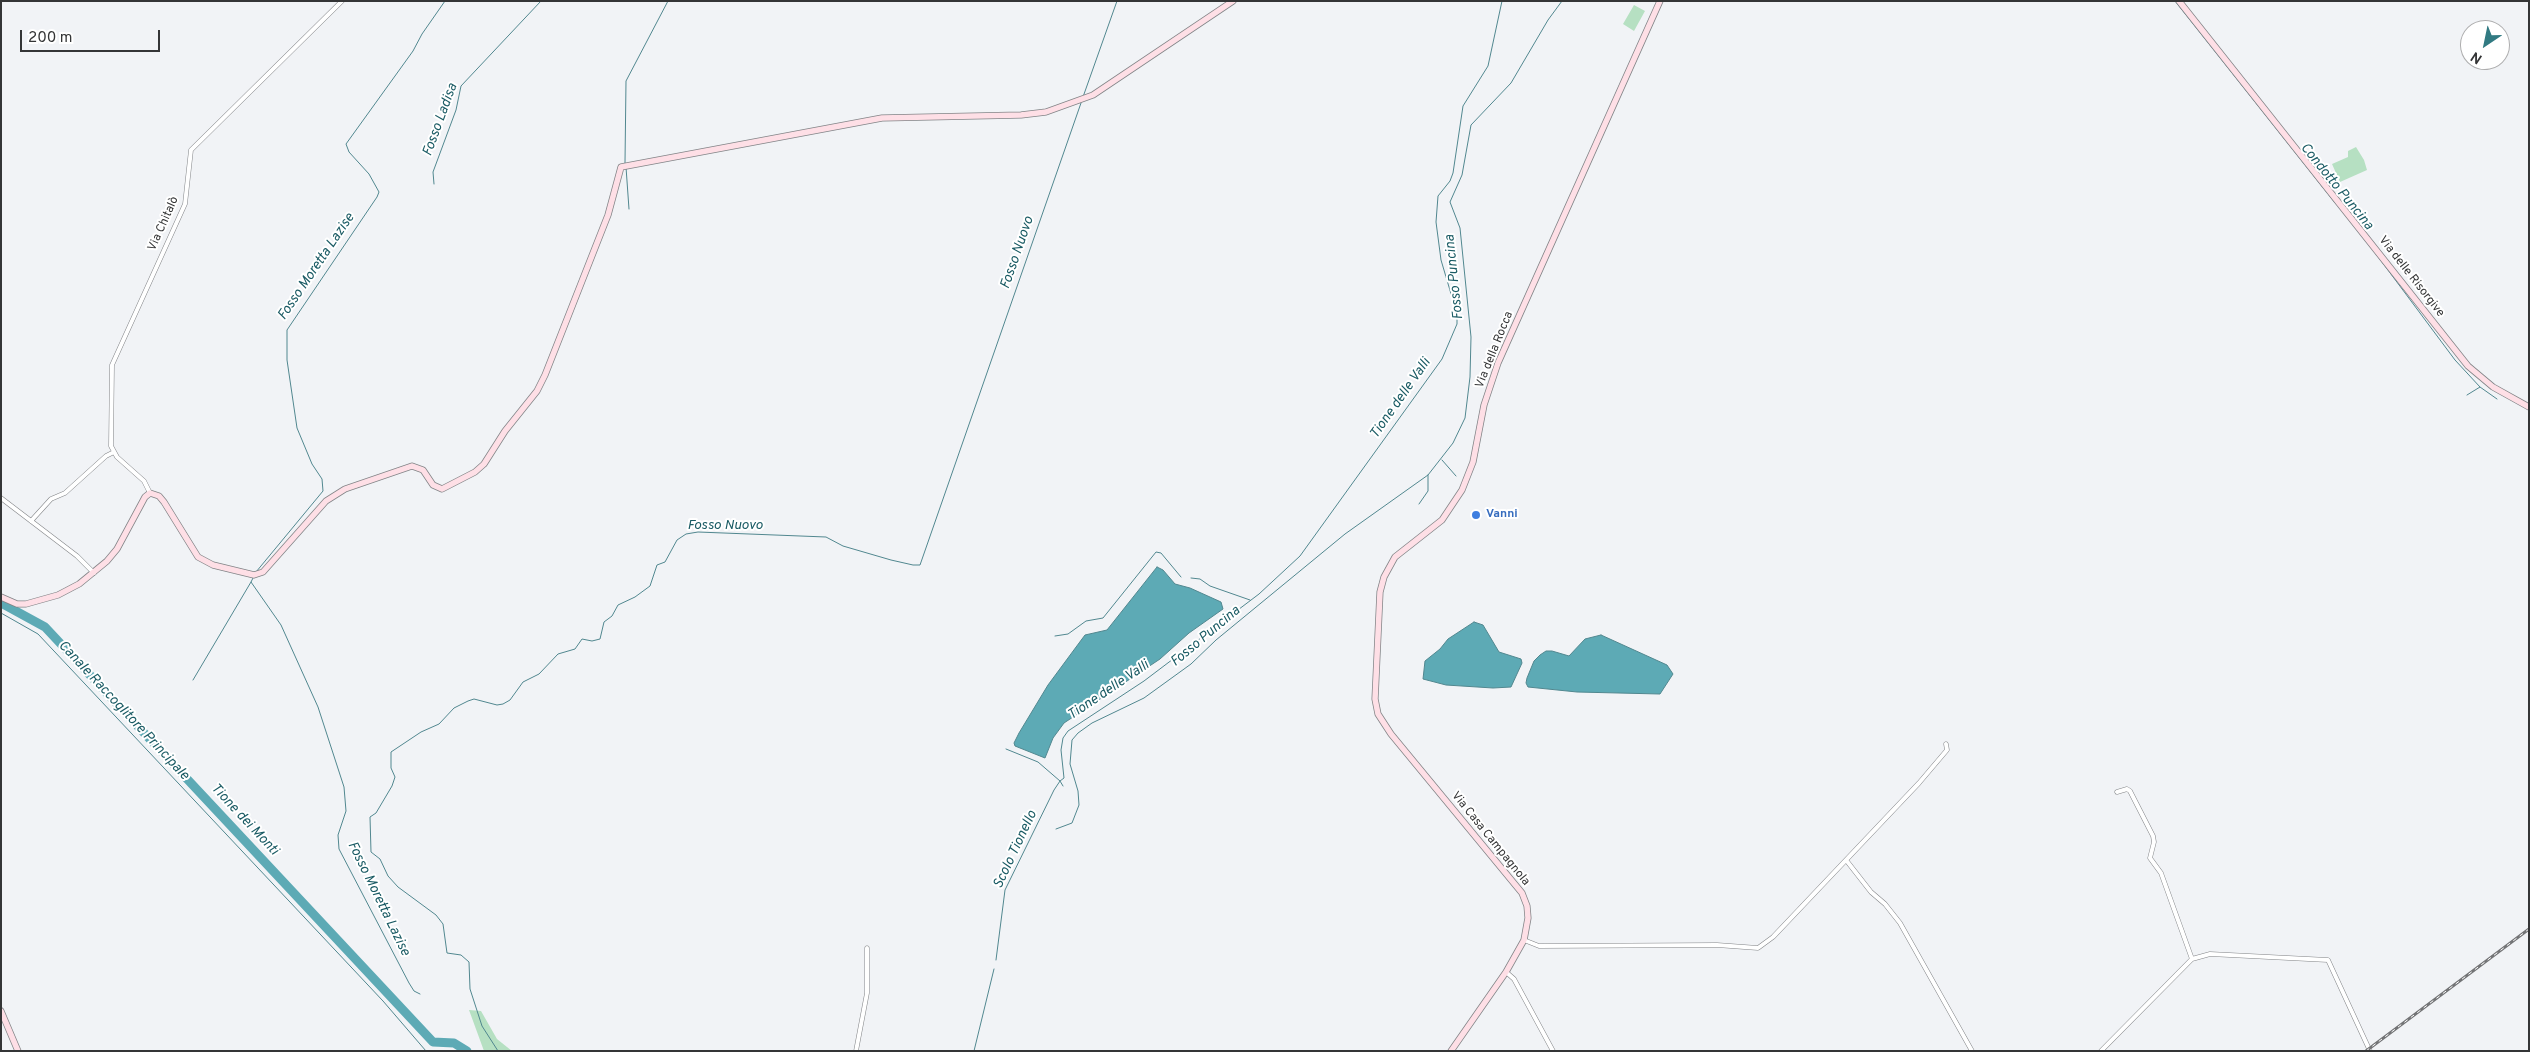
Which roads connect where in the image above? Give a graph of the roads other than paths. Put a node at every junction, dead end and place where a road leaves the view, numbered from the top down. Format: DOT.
graph roads {
  1 [pos="342,1"];
  2 [pos="1233,1"];
  3 [pos="1660,1"];
  4 [pos="2179,1"];
  5 [pos="2529,408"];
  6 [pos="114,452"];
  7 [pos="150,493"];
  8 [pos="1,498"];
  9 [pos="31,521"];
  10 [pos="94,573"];
  11 [pos="1,596"];
  12 [pos="1375,699"];
  13 [pos="1946,744"];
  14 [pos="2117,792"];
  15 [pos="1846,860"];
  16 [pos="1524,940"];
  17 [pos="867,948"];
  18 [pos="2192,959"];
  19 [pos="1506,972"];
  20 [pos="1,1011"];
  21 [pos="18,1051"];
  22 [pos="856,1051"];
  23 [pos="1451,1051"];
  24 [pos="1553,1051"];
  25 [pos="1972,1051"];
  26 [pos="2101,1051"];
  27 [pos="2370,1051"];
  1 -- 6 [label="street, Via Chitalò"];
  2 -- 7 [label="street"];
  3 -- 12 [label="street, Via della Rocca"];
  4 -- 5 [label="street, Via delle Risorgive"];
  6 -- 7 [label="street"];
  6 -- 9 [label="street"];
  7 -- 10 [label="street"];
  8 -- 9 [label="street"];
  9 -- 10 [label="street"];
  10 -- 11 [label="street"];
  12 -- 16 [label="street, Via Casa Campagnola"];
  13 -- 15 [label="street"];
  14 -- 18 [label="street"];
  15 -- 16 [label="street"];
  15 -- 25 [label="street"];
  16 -- 19 [label="street, Via Casa Campagnola"];
  17 -- 22 [label="street"];
  18 -- 26 [label="street"];
  18 -- 27 [label="street"];
  19 -- 23 [label="street, Via Casa Campagnola"];
  19 -- 24 [label="street"];
  20 -- 21 [label="street"];
}
